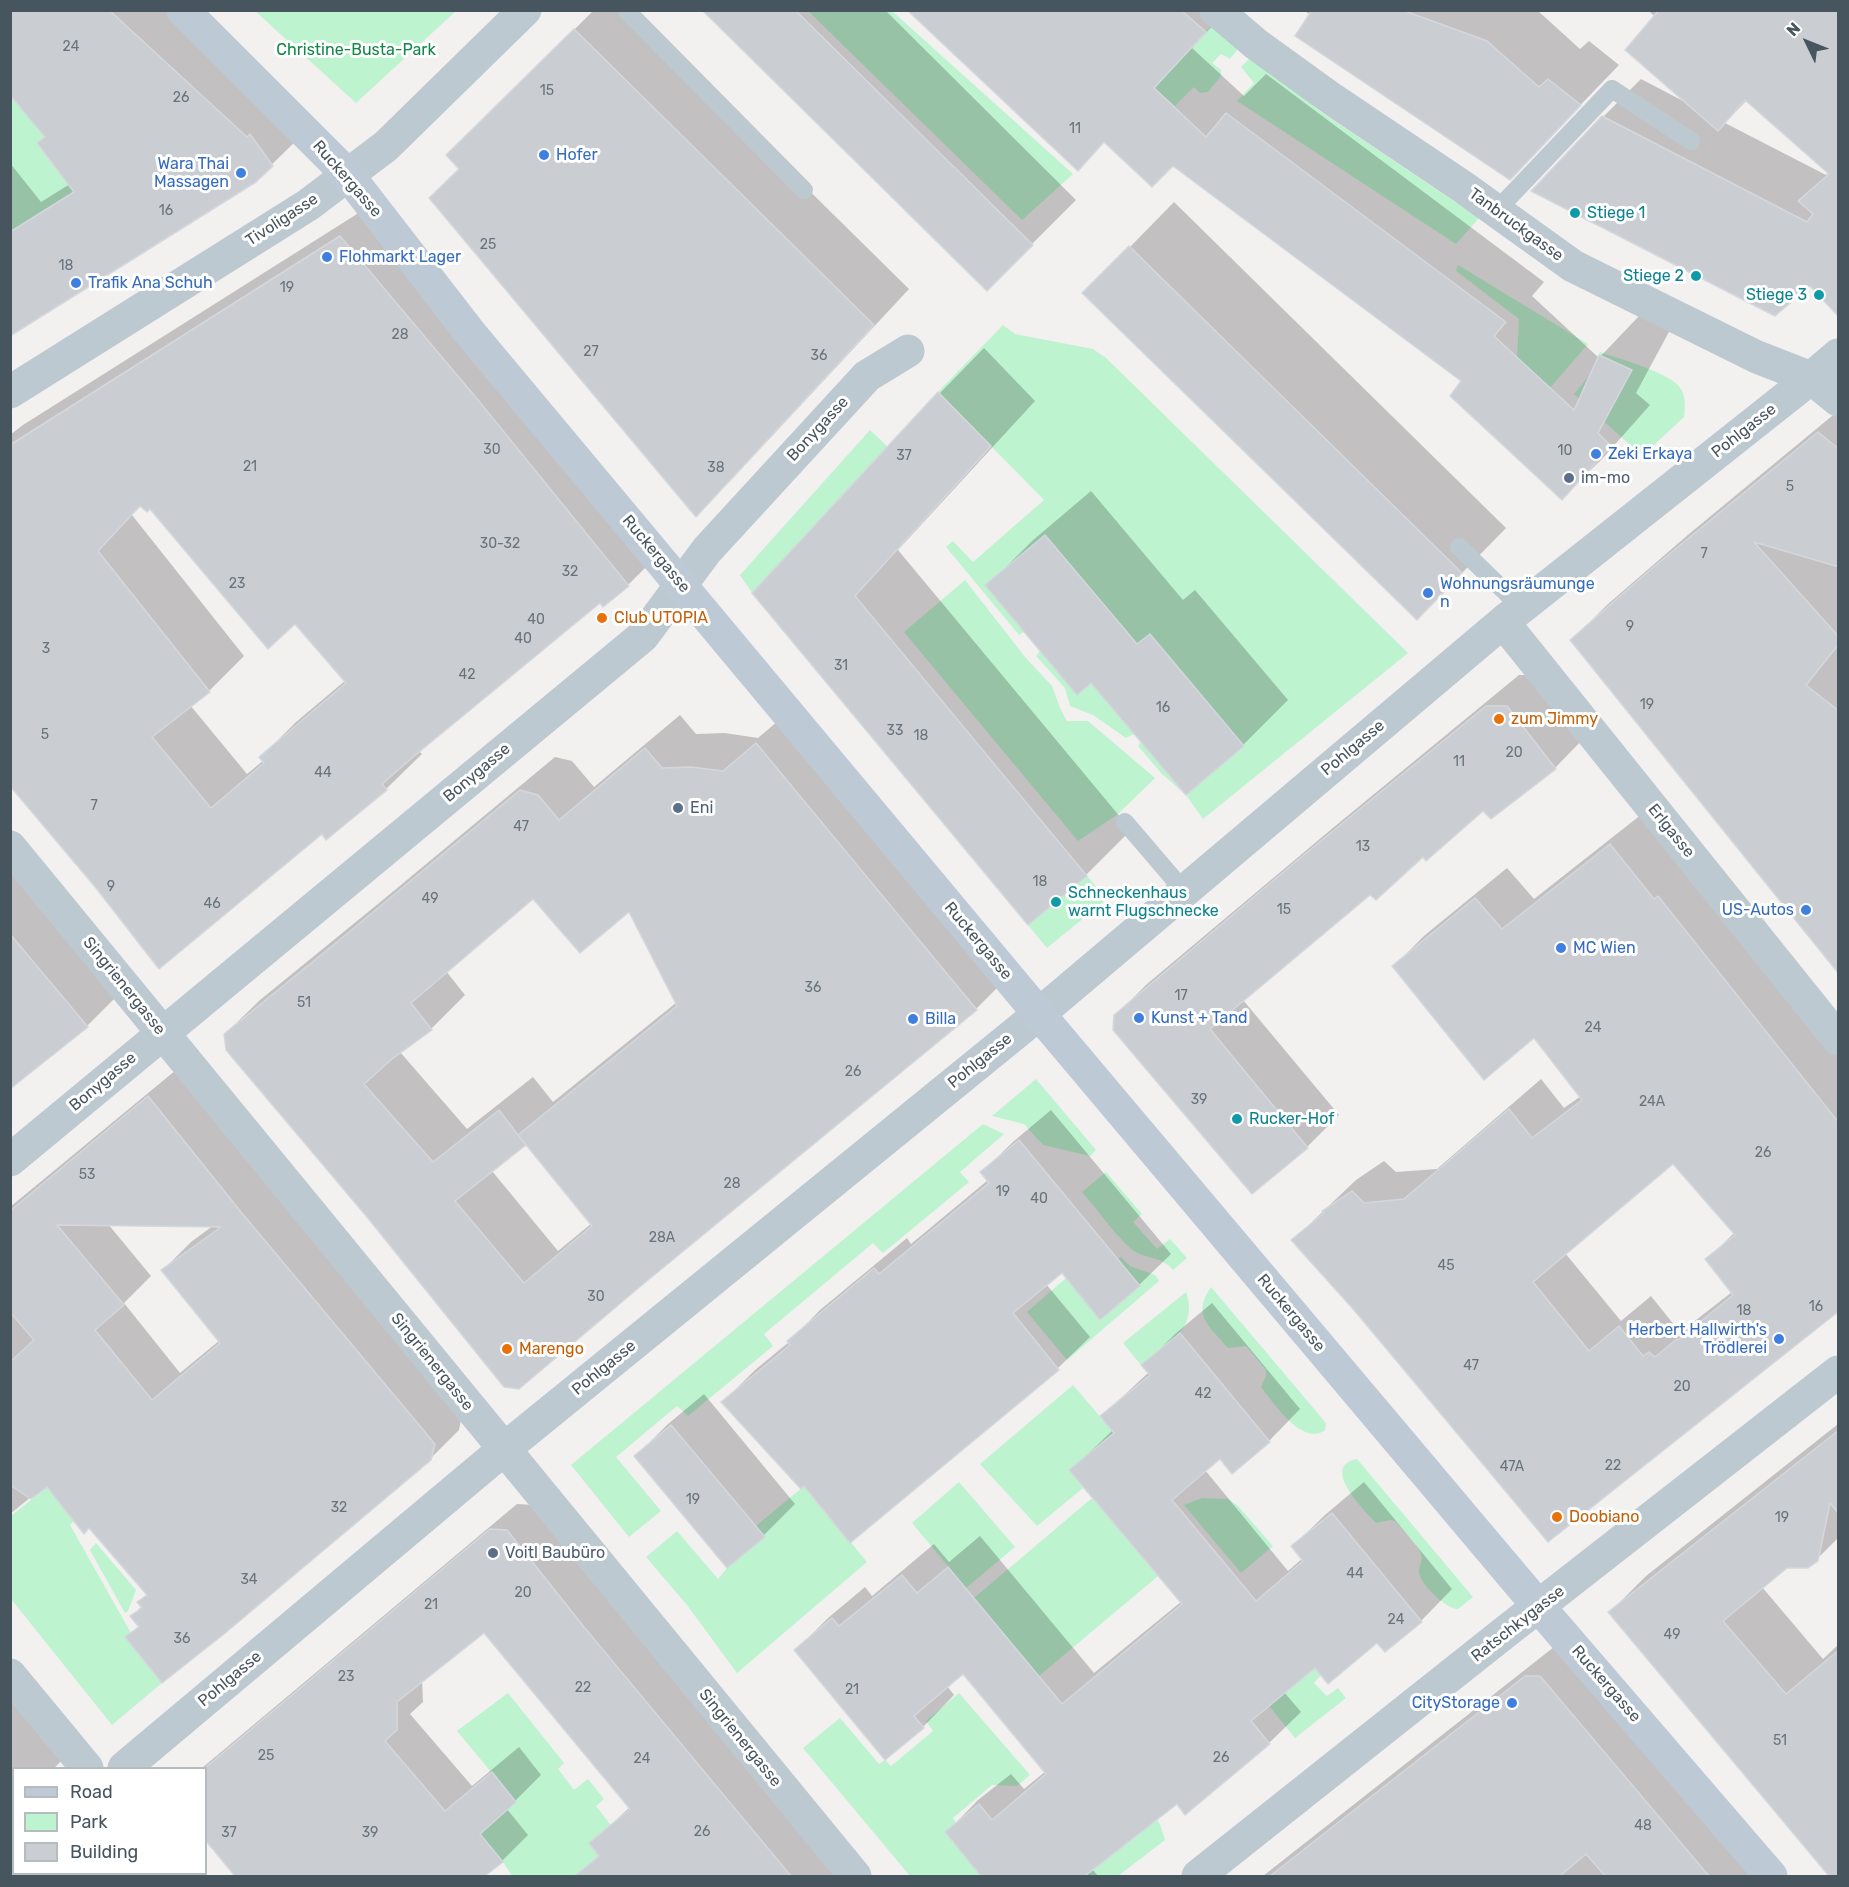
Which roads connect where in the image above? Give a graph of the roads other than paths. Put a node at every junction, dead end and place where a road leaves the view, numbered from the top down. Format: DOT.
graph roads {
  1 [pos="183,10"];
  2 [pos="525,10"];
  3 [pos="626,10"];
  4 [pos="1216,11"];
  5 [pos="1690,141"];
  6 [pos="348,175"];
  7 [pos="804,190"];
  8 [pos="1496,211"];
  9 [pos="908,351"];
  10 [pos="1839,355"];
  11 [pos="1811,378"];
  12 [pos="10,392"];
  13 [pos="1839,400"];
  14 [pos="1459,548"];
  15 [pos="681,584"];
  16 [pos="1512,615"];
  17 [pos="1125,822"];
  18 [pos="10,847"];
  19 [pos="1184,891"];
  20 [pos="1039,1014"];
  21 [pos="163,1032"];
  22 [pos="1839,1039"];
  23 [pos="10,1160"];
  24 [pos="1839,1372"];
  25 [pos="503,1450"];
  26 [pos="1539,1607"];
  27 [pos="10,1676"];
  28 [pos="86,1767"];
  29 [pos="125,1767"];
  30 [pos="855,1876"];
  31 [pos="1198,1876"];
  32 [pos="1770,1876"];
  1 -- 6 [label="main road, Ruckergasse"];
  2 -- 6 [label="street, Tivoligasse"];
  3 -- 7 [label="lane"];
  4 -- 8 [label="street, Tanbruckgasse"];
  5 -- 8 [label="lane"];
  6 -- 12 [label="street, Tivoligasse"];
  6 -- 15 [label="main road, Ruckergasse"];
  8 -- 11 [label="street, Tanbruckgasse"];
  9 -- 15 [label="street, Bonygasse"];
  10 -- 11 [label="street, Pohlgasse"];
  11 -- 13 [label="street, Tanbruckgasse"];
  11 -- 16 [label="street, Pohlgasse"];
  14 -- 16 [label="lane"];
  15 -- 20 [label="main road, Ruckergasse"];
  15 -- 21 [label="street, Bonygasse"];
  16 -- 19 [label="street, Pohlgasse"];
  16 -- 22 [label="street, Erlgasse"];
  17 -- 19 [label="lane"];
  18 -- 21 [label="street, Singrienergasse"];
  19 -- 20 [label="street, Pohlgasse"];
  20 -- 25 [label="street, Pohlgasse"];
  20 -- 26 [label="main road, Ruckergasse"];
  21 -- 23 [label="street, Bonygasse"];
  21 -- 25 [label="street, Singrienergasse"];
  24 -- 26 [label="street, Ratschkygasse"];
  25 -- 29 [label="street, Pohlgasse"];
  25 -- 30 [label="street, Singrienergasse"];
  26 -- 31 [label="street, Ratschkygasse"];
  26 -- 32 [label="main road, Ruckergasse"];
  27 -- 28 [label="street"];
}
